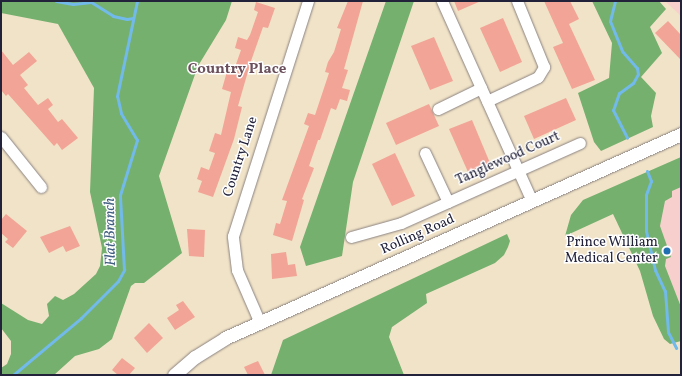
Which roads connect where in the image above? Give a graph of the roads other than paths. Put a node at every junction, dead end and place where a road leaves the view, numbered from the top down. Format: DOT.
graph roads {
  1 [pos="308,1"];
  2 [pos="442,1"];
  3 [pos="517,1"];
  4 [pos="481,88"];
  5 [pos="487,102"];
  6 [pos="438,109"];
  7 [pos="681,134"];
  8 [pos="1,137"];
  9 [pos="580,143"];
  10 [pos="426,154"];
  11 [pos="518,171"];
  12 [pos="41,187"];
  13 [pos="532,201"];
  14 [pos="448,202"];
  15 [pos="351,237"];
  16 [pos="260,323"];
  17 [pos="174,375"];
  1 -- 16 [label="street, Country Lane"];
  2 -- 4 [label="street"];
  3 -- 5 [label="street"];
  4 -- 5 [label="street"];
  4 -- 6 [label="street"];
  5 -- 11 [label="street"];
  7 -- 13 [label="street, Rolling Road"];
  8 -- 12 [label="street"];
  9 -- 11 [label="street, Tanglewood Court"];
  10 -- 14 [label="street, Tanglewood Court"];
  11 -- 13 [label="street"];
  11 -- 14 [label="street, Tanglewood Court"];
  13 -- 16 [label="street, Rolling Road"];
  14 -- 15 [label="street, Tanglewood Court"];
  16 -- 17 [label="street, Rolling Road"];
}
